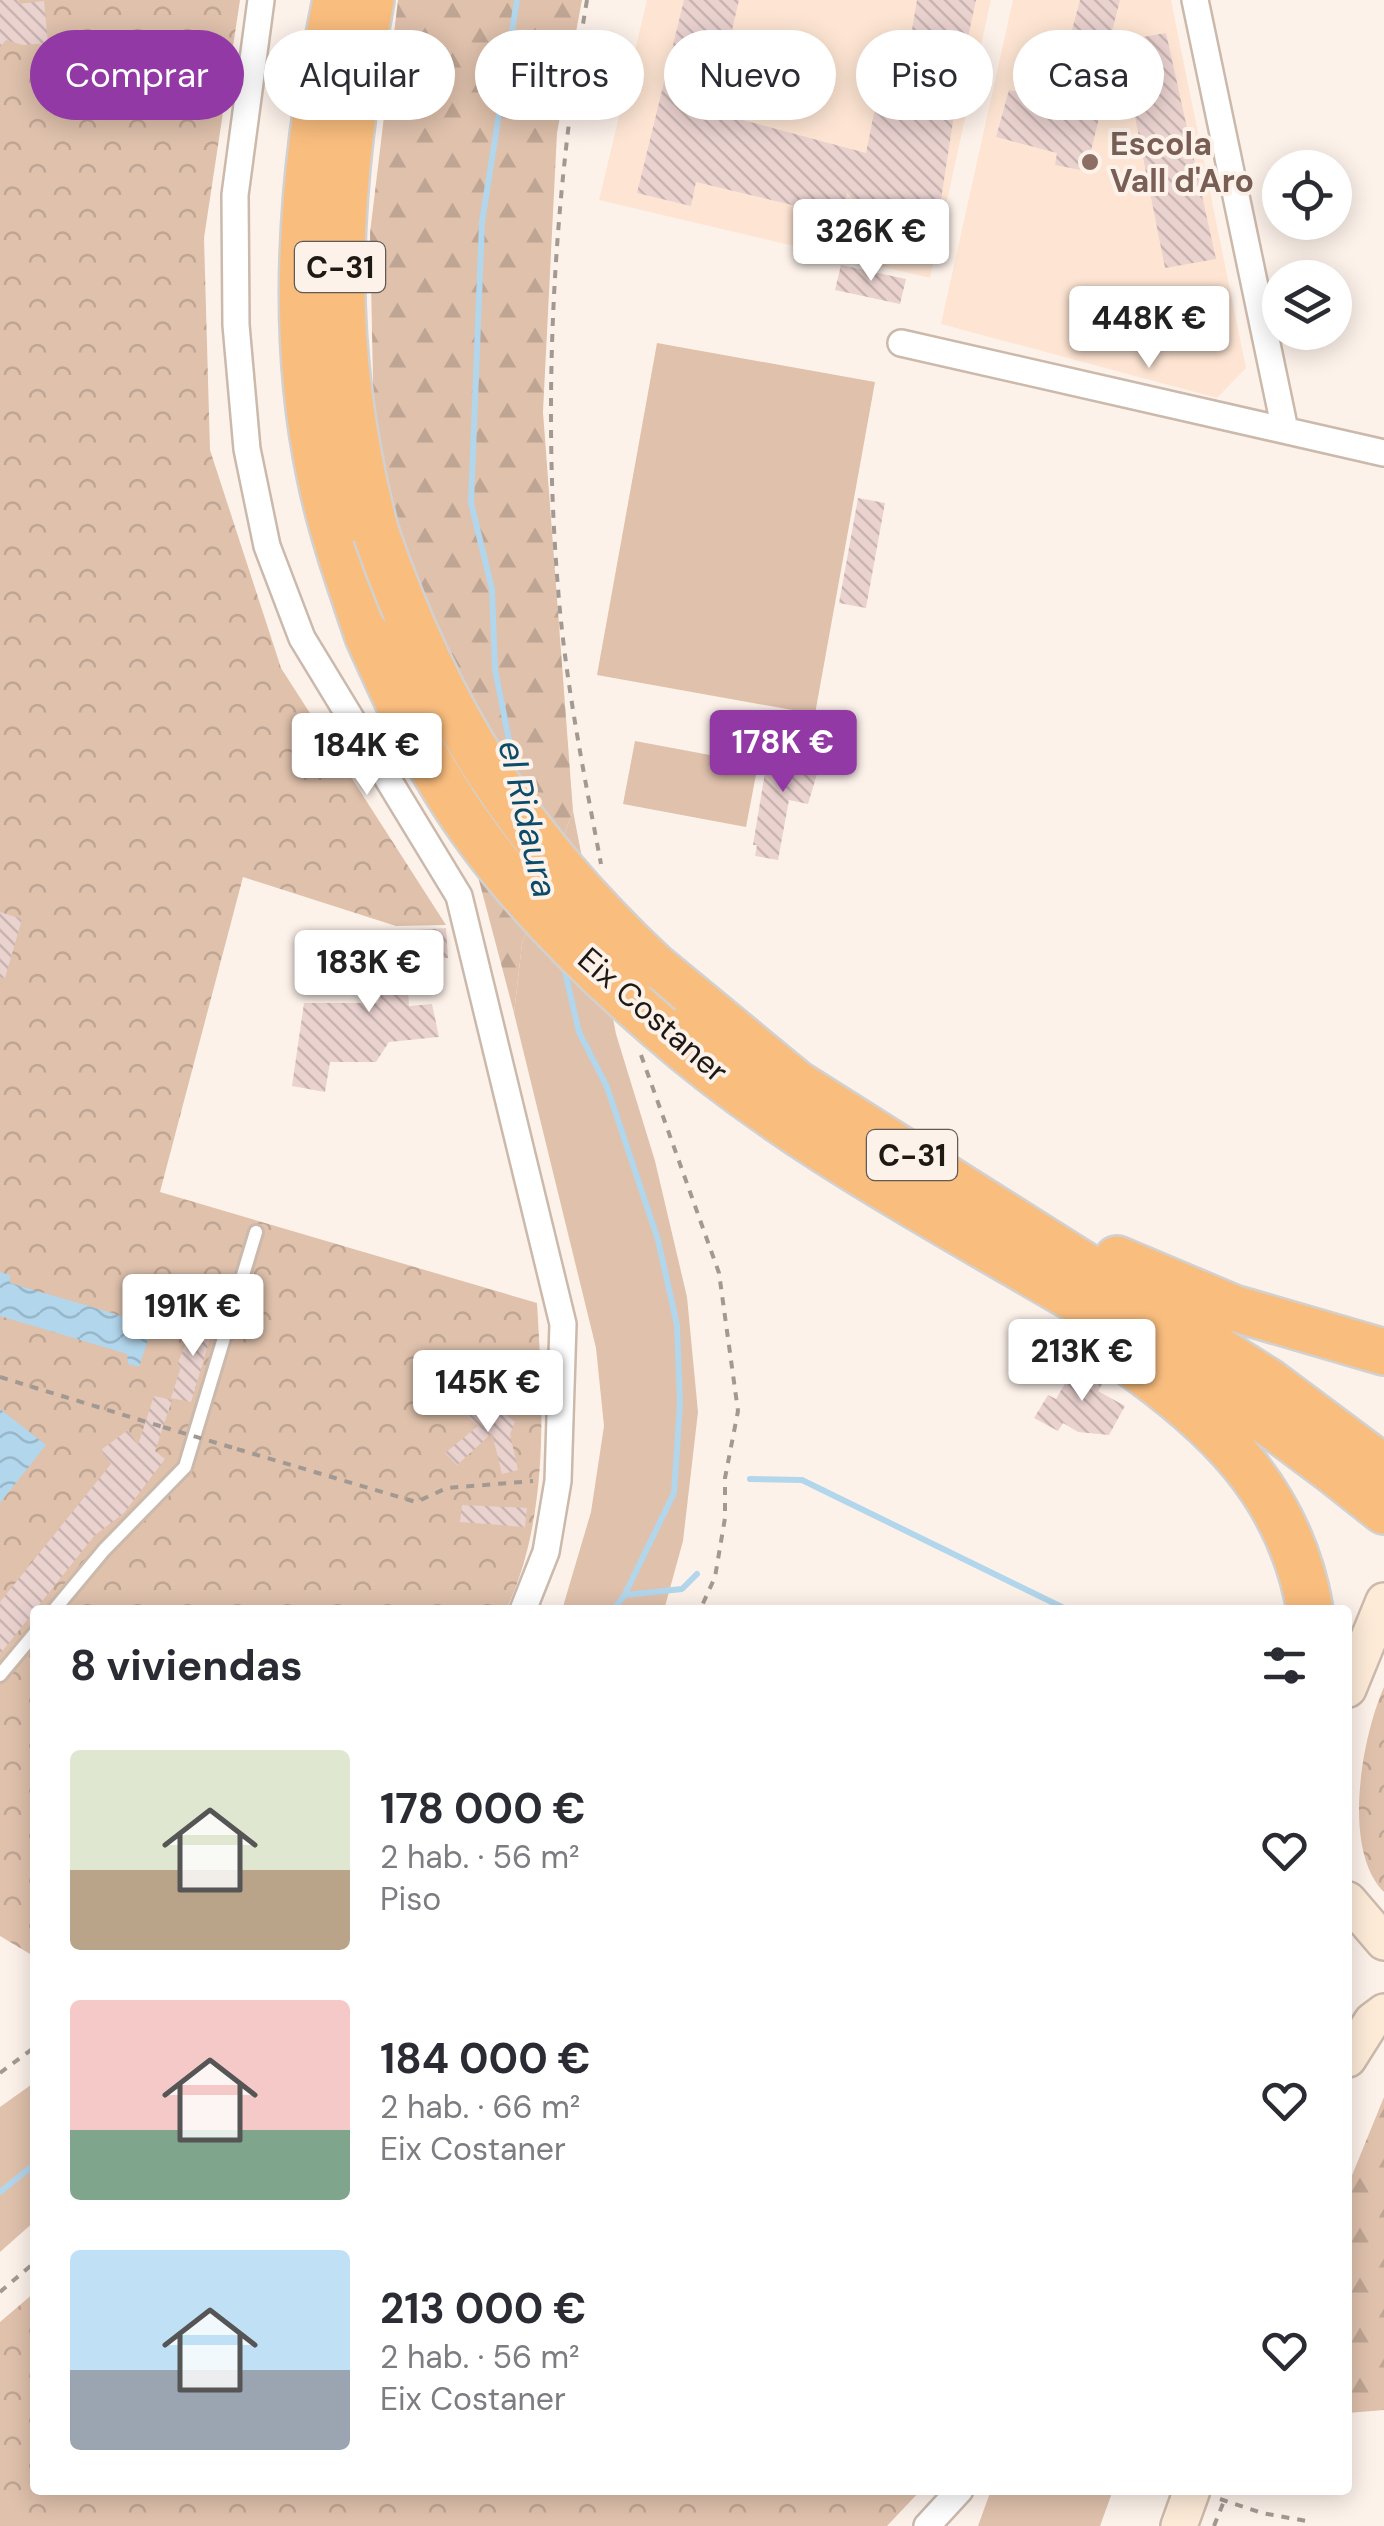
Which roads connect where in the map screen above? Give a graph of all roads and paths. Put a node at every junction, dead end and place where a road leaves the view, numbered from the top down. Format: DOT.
graph roads {
  1 [pos="260,0"];
  2 [pos="336,0"];
  3 [pos="371,0"];
  4 [pos="586,0"];
  5 [pos="1195,0"];
  6 [pos="901,343"];
  7 [pos="1285,430"];
  8 [pos="1384,452"];
  9 [pos="603,871"];
  10 [pos="648,1034"];
  11 [pos="1027,1226"];
  12 [pos="256,1232"];
  13 [pos="972,1241"];
  14 [pos="1384,1352"];
  15 [pos="0,1377"];
  16 [pos="1384,1468"];
  17 [pos="558,1481"];
  18 [pos="1384,1512"];
  19 [pos="1384,1601"];
  20 [pos="58,1605"];
  21 [pos="525,1605"];
  22 [pos="702,1605"];
  23 [pos="1309,1605"];
  24 [pos="30,1639"];
  25 [pos="0,1675"];
  26 [pos="1352,1679"];
  27 [pos="1352,1905"];
  28 [pos="1384,1942"];
  29 [pos="1384,2012"];
  30 [pos="30,2051"];
  31 [pos="1352,2053"];
  32 [pos="0,2073"];
  33 [pos="30,2266"];
  34 [pos="0,2292"];
  35 [pos="955,2495"];
  36 [pos="1166,2495"];
  37 [pos="1208,2495"];
  38 [pos="1312,2522"];
  39 [pos="927,2526"];
  40 [pos="1155,2526"];
  41 [pos="1179,2526"];
  42 [pos="1214,2526"];
  1 -- 17 [label="street"];
  2 -- 10 [label="highway, Eix Costaner / C-31, bridge"];
  3 -- 11 [label="highway, Eix Costaner / C-31, bridge"];
  4 -- 9 [label="path"];
  5 -- 7 [label="street"];
  6 -- 7 [label="street"];
  7 -- 8 [label="street"];
  10 -- 13 [label="highway, Eix Costaner / C-31"];
  10 -- 22 [label="path"];
  11 -- 14 [label="highway"];
  11 -- 16 [label="highway, Eix Costaner / C-31"];
  12 -- 20 [label="lane"];
  13 -- 18 [label="highway, Eix Costaner / C-31"];
  13 -- 23 [label="highway"];
  15 -- 17 [label="path, bridge"];
  17 -- 21 [label="street"];
  19 -- 26 [label="street"];
  24 -- 25 [label="lane"];
  27 -- 28 [label="street"];
  29 -- 31 [label="street"];
  30 -- 32 [label="path"];
  33 -- 34 [label="path"];
  35 -- 39 [label="street"];
  36 -- 40 [label="street"];
  37 -- 38 [label="path"];
  37 -- 41 [label="street"];
  37 -- 42 [label="path"];
}
